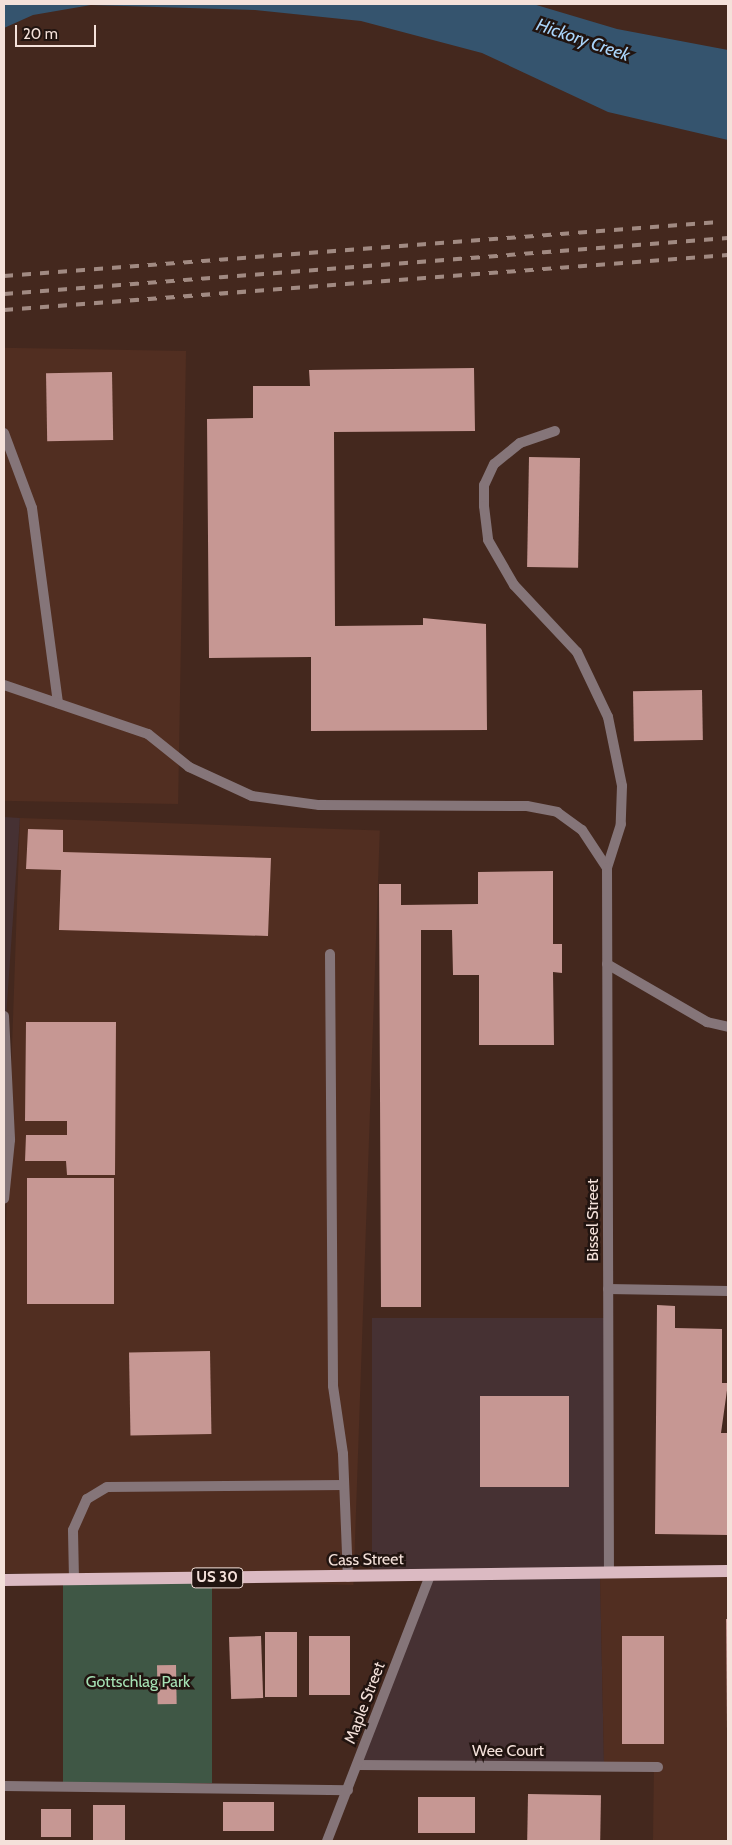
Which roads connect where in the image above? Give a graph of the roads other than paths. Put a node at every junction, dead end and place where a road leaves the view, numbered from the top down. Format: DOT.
graph roads {
  1 [pos="555,431"];
  2 [pos="4,433"];
  3 [pos="4,685"];
  4 [pos="58,703"];
  5 [pos="606,868"];
  6 [pos="330,954"];
  7 [pos="607,964"];
  8 [pos="4,1016"];
  9 [pos="728,1027"];
  10 [pos="4,1198"];
  11 [pos="608,1289"];
  12 [pos="728,1291"];
  13 [pos="344,1485"];
  14 [pos="728,1571"];
  15 [pos="609,1572"];
  16 [pos="430,1576"];
  17 [pos="348,1577"];
  18 [pos="74,1579"];
  19 [pos="4,1580"];
  20 [pos="358,1766"];
  21 [pos="658,1767"];
  22 [pos="4,1786"];
  23 [pos="348,1790"];
  24 [pos="327,1841"];
  1 -- 5 [label="street"];
  2 -- 4 [label="street"];
  3 -- 4 [label="street"];
  4 -- 5 [label="street"];
  5 -- 7 [label="street, Bissel Street"];
  6 -- 13 [label="street"];
  7 -- 9 [label="street"];
  7 -- 11 [label="street, Bissel Street"];
  8 -- 10 [label="street"];
  11 -- 12 [label="street"];
  11 -- 15 [label="street, Bissel Street"];
  13 -- 17 [label="street"];
  13 -- 18 [label="street"];
  14 -- 15 [label="main road, Cass Street / US 30"];
  15 -- 16 [label="main road, Cass Street / US 30"];
  16 -- 17 [label="main road, Cass Street / US 30"];
  16 -- 20 [label="street, Maple Street"];
  17 -- 18 [label="main road, Cass Street / US 30"];
  18 -- 19 [label="main road, Cass Street / US 30"];
  20 -- 21 [label="street, Wee Court"];
  20 -- 23 [label="street, Maple Street"];
  22 -- 23 [label="street"];
  23 -- 24 [label="street, Maple Street"];
}
